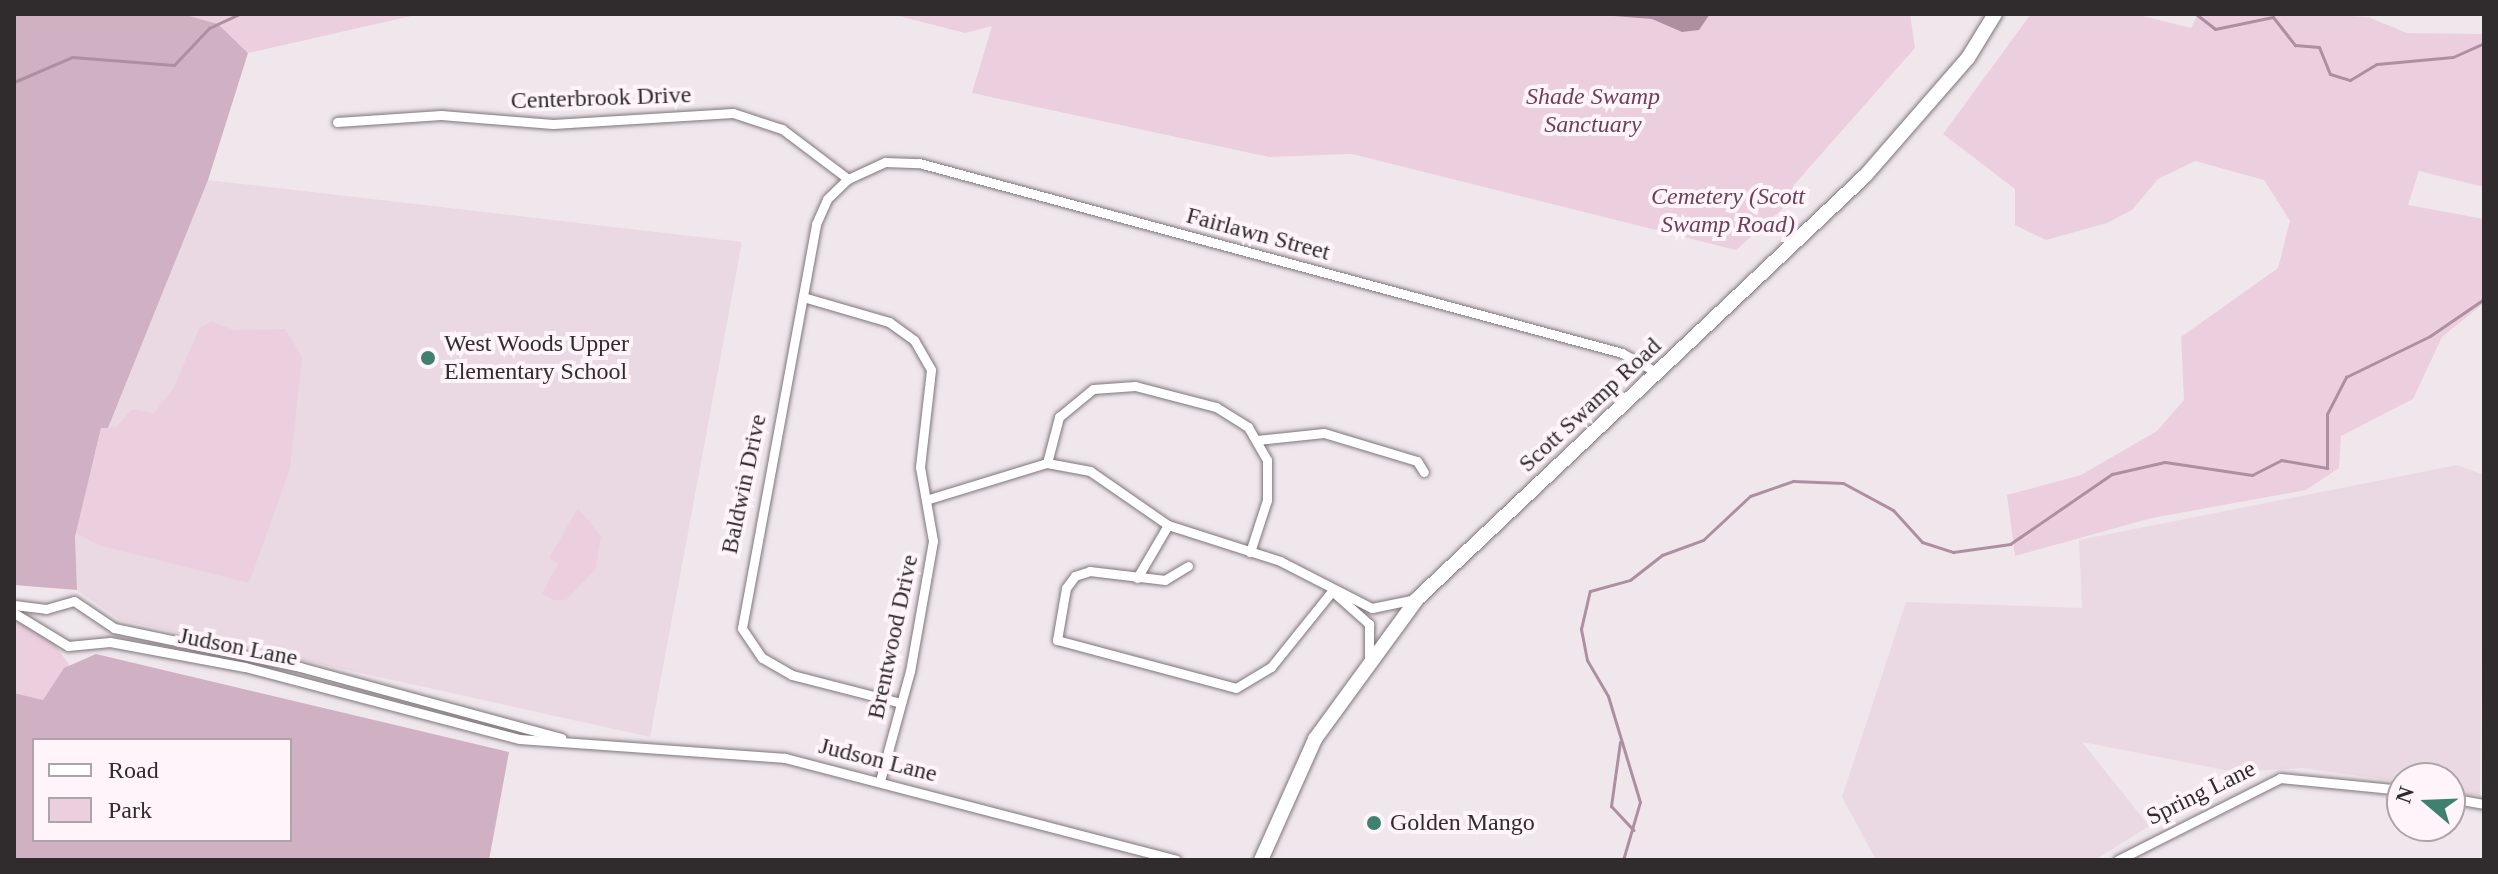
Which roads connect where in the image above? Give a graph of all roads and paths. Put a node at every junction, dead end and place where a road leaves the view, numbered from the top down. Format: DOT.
graph roads {
  1 [pos="1995,14"];
  2 [pos="337,122"];
  3 [pos="848,179"];
  4 [pos="803,297"];
  5 [pos="1656,372"];
  6 [pos="1257,440"];
  7 [pos="1047,463"];
  8 [pos="1424,472"];
  9 [pos="929,499"];
  10 [pos="1168,525"];
  11 [pos="1250,552"];
  12 [pos="1188,566"];
  13 [pos="1137,578"];
  14 [pos="1332,591"];
  15 [pos="1417,599"];
  16 [pos="14,605"];
  17 [pos="54,608"];
  18 [pos="14,613"];
  19 [pos="49,628"];
  20 [pos="1369,656"];
  21 [pos="901,703"];
  22 [pos="562,738"];
  23 [pos="880,781"];
  24 [pos="2386,788"];
  25 [pos="1176,860"];
  26 [pos="1261,860"];
  27 [pos="2118,860"];
  1 -- 5 [label="highway, Scott Swamp Road"];
  2 -- 3 [label="street, Centerbrook Drive"];
  3 -- 4 [label="street, Baldwin Drive"];
  3 -- 5 [label="street, Fairlawn Street"];
  4 -- 9 [label="street, Brentwood Drive"];
  4 -- 21 [label="street, Baldwin Drive"];
  5 -- 15 [label="highway, Scott Swamp Road"];
  6 -- 7 [label="street"];
  6 -- 8 [label="street"];
  6 -- 11 [label="street"];
  7 -- 9 [label="street"];
  7 -- 10 [label="street"];
  9 -- 21 [label="street, Brentwood Drive"];
  10 -- 11 [label="street"];
  10 -- 13 [label="street"];
  11 -- 14 [label="street"];
  12 -- 13 [label="street"];
  13 -- 14 [label="street"];
  14 -- 15 [label="street"];
  14 -- 20 [label="street"];
  15 -- 20 [label="highway, Scott Swamp Road"];
  16 -- 17 [label="street, Judson Lane"];
  17 -- 19 [label="street"];
  17 -- 22 [label="street, Judson Lane"];
  18 -- 19 [label="street, Judson Lane"];
  19 -- 22 [label="street, Judson Lane"];
  20 -- 26 [label="highway, Scott Swamp Road"];
  21 -- 23 [label="street, Brentwood Drive"];
  22 -- 23 [label="street, Judson Lane"];
  23 -- 25 [label="street, Judson Lane"];
  24 -- 27 [label="street, Spring Lane"];
}
